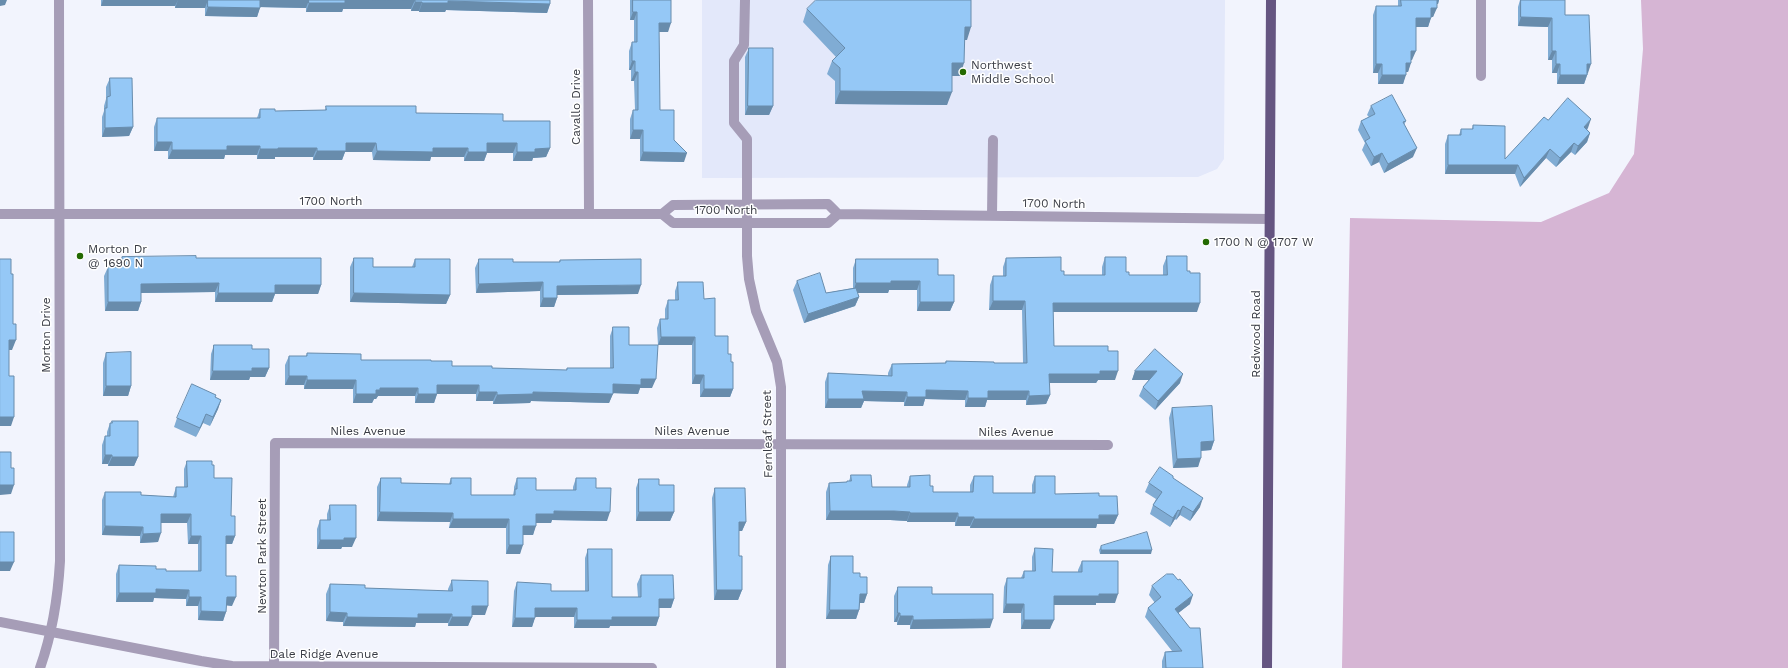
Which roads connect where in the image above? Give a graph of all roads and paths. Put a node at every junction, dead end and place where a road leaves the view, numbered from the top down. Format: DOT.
graph roads {
  1 [pos="59,0"];
  2 [pos="588,0"];
  3 [pos="745,0"];
  4 [pos="1271,0"];
  5 [pos="1481,0"];
  6 [pos="1481,76"];
  7 [pos="993,140"];
  8 [pos="747,205"];
  9 [pos="589,213"];
  10 [pos="0,214"];
  11 [pos="60,214"];
  12 [pos="662,214"];
  13 [pos="838,214"];
  14 [pos="992,216"];
  15 [pos="1269,219"];
  16 [pos="747,224"];
  17 [pos="275,443"];
  18 [pos="782,444"];
  19 [pos="1108,445"];
  20 [pos="0,622"];
  21 [pos="50,631"];
  22 [pos="274,667"];
  23 [pos="40,668"];
  24 [pos="584,668"];
  25 [pos="652,668"];
  26 [pos="781,668"];
  27 [pos="1267,668"];
  1 -- 11 [label="street, Morton Drive"];
  2 -- 9 [label="street, Cavallo Drive"];
  3 -- 8 [label="street, Fernleaf Street"];
  4 -- 15 [label="main road, Redwood Road"];
  5 -- 6 [label="street"];
  7 -- 14 [label="street"];
  8 -- 12 [label="street, 1700 North"];
  8 -- 13 [label="street, 1700 North"];
  8 -- 16 [label="street, Fernleaf Street"];
  9 -- 11 [label="street, 1700 North"];
  9 -- 12 [label="street, 1700 North"];
  10 -- 11 [label="street, 1700 North"];
  11 -- 21 [label="street, Morton Drive"];
  12 -- 16 [label="street, 1700 North"];
  13 -- 14 [label="street, 1700 North"];
  13 -- 16 [label="street, 1700 North"];
  14 -- 15 [label="street, 1700 North"];
  15 -- 27 [label="main road, Redwood Road"];
  16 -- 18 [label="street, Fernleaf Street"];
  17 -- 18 [label="street, Niles Avenue"];
  17 -- 22 [label="street, Newton Park Street"];
  18 -- 19 [label="street, Niles Avenue"];
  18 -- 26 [label="street, Fernleaf Street"];
  20 -- 21 [label="street, Dale Ridge Avenue"];
  21 -- 22 [label="street, Dale Ridge Avenue"];
  21 -- 23 [label="street, Morton Drive"];
  22 -- 24 [label="street, Dale Ridge Avenue"];
  24 -- 25 [label="street, Dale Ridge Avenue"];
}
